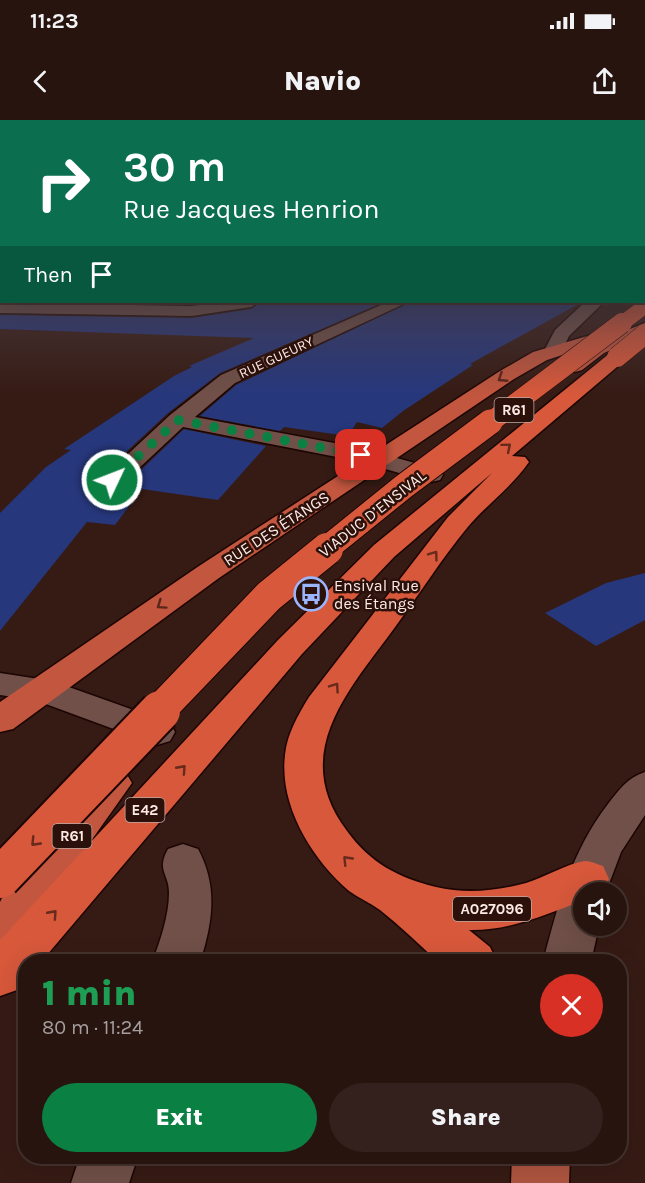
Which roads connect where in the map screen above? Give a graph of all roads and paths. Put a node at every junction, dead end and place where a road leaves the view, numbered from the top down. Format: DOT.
graph roads {
  1 [pos="164,303"];
  2 [pos="244,303"];
  3 [pos="395,303"];
  4 [pos="594,303"];
  5 [pos="645,306"];
  6 [pos="0,308"];
  7 [pos="361,310"];
  8 [pos="139,312"];
  9 [pos="645,326"];
  10 [pos="645,334"];
  11 [pos="645,345"];
  12 [pos="598,349"];
  13 [pos="553,351"];
  14 [pos="585,384"];
  15 [pos="178,420"];
  16 [pos="380,459"];
  17 [pos="431,475"];
  18 [pos="112,480"];
  19 [pos="0,684"];
  20 [pos="40,689"];
  21 [pos="0,720"];
  22 [pos="157,732"];
  23 [pos="645,787"];
  24 [pos="183,861"];
  25 [pos="0,878"];
  26 [pos="588,882"];
  27 [pos="573,891"];
  28 [pos="394,895"];
  29 [pos="573,936"];
  30 [pos="0,950"];
  31 [pos="179,954"];
  32 [pos="464,954"];
  33 [pos="569,954"];
  34 [pos="0,974"];
  35 [pos="106,1164"];
  36 [pos="541,1164"];
  37 [pos="100,1183"];
  38 [pos="540,1183"];
  1 -- 8 [label="street"];
  2 -- 8 [label="street"];
  3 -- 7 [label="street, RUE GUEURY"];
  4 -- 13 [label="street"];
  5 -- 25 [label="highway, VIADUC D’ENSIVAL, one-way, bridge"];
  6 -- 8 [label="street"];
  7 -- 15 [label="street, RUE GUEURY"];
  9 -- 12 [label="highway, R61"];
  9 -- 13 [label="highway, R61"];
  10 -- 14 [label="highway, E42, bridge"];
  11 -- 12 [label="street"];
  12 -- 17 [label="highway, R61"];
  13 -- 16 [label="highway, RUE DES ÉTANGS / R61, one-way"];
  28 -- 14 [label="highway, one-way"];
  34 -- 14 [label="highway, E42, one-way"];
  15 -- 16 [label="street"];
  15 -- 18 [label="street, RUE GUEURY"];
  16 -- 17 [label="street"];
  16 -- 20 [label="highway, RUE DES ÉTANGS / R61, one-way"];
  17 -- 22 [label="highway, R61"];
  19 -- 20 [label="street"];
  20 -- 21 [label="highway, RUE DES ÉTANGS / R61"];
  20 -- 22 [label="street"];
  22 -- 30 [label="highway, R61"];
  23 -- 26 [label="street"];
  24 -- 31 [label="street"];
  27 -- 28 [label="highway, A027096"];
  28 -- 32 [label="highway"];
  29 -- 33 [label="street"];
  35 -- 37 [label="street"];
  36 -- 38 [label="main road"];
}
